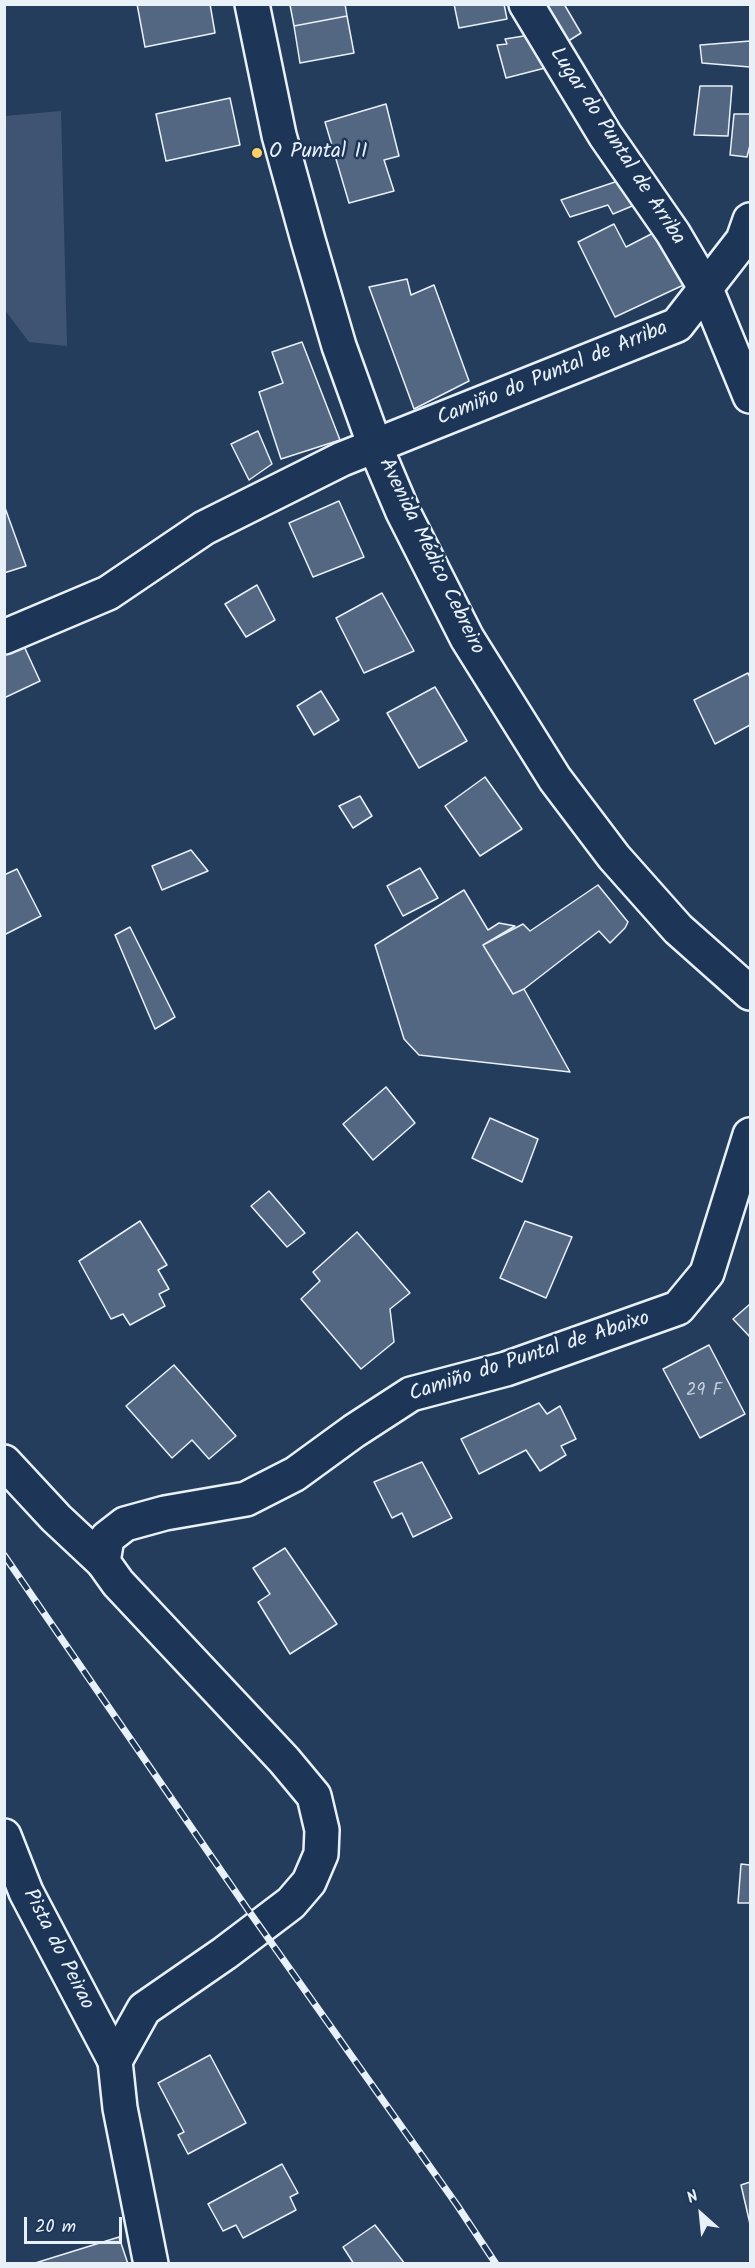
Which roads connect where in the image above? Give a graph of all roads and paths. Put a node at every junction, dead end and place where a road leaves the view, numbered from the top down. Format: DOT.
graph roads {
  1 [pos="252,4"];
  2 [pos="526,4"];
  3 [pos="750,220"];
  4 [pos="706,289"];
  5 [pos="750,396"];
  6 [pos="375,446"];
  7 [pos="4,637"];
  8 [pos="750,993"];
  9 [pos="750,1135"];
  10 [pos="4,1462"];
  11 [pos="103,1563"];
  12 [pos="4,1836"];
  13 [pos="115,2061"];
  14 [pos="151,2264"];
  1 -- 6 [label="street, Avenida Médico Cebreiro"];
  2 -- 4 [label="street, Lugar do Puntal de Arriba"];
  3 -- 4 [label="street, Camiño do Puntal de Arriba"];
  4 -- 5 [label="street, Lugar do Puntal de Arriba"];
  4 -- 6 [label="street, Camiño do Puntal de Arriba"];
  6 -- 7 [label="street"];
  6 -- 8 [label="street, Avenida Médico Cebreiro"];
  9 -- 11 [label="street, Camiño do Puntal de Abaixo"];
  10 -- 11 [label="street"];
  11 -- 13 [label="street"];
  12 -- 13 [label="street, Pista do Peirao"];
  13 -- 14 [label="street"];
}
